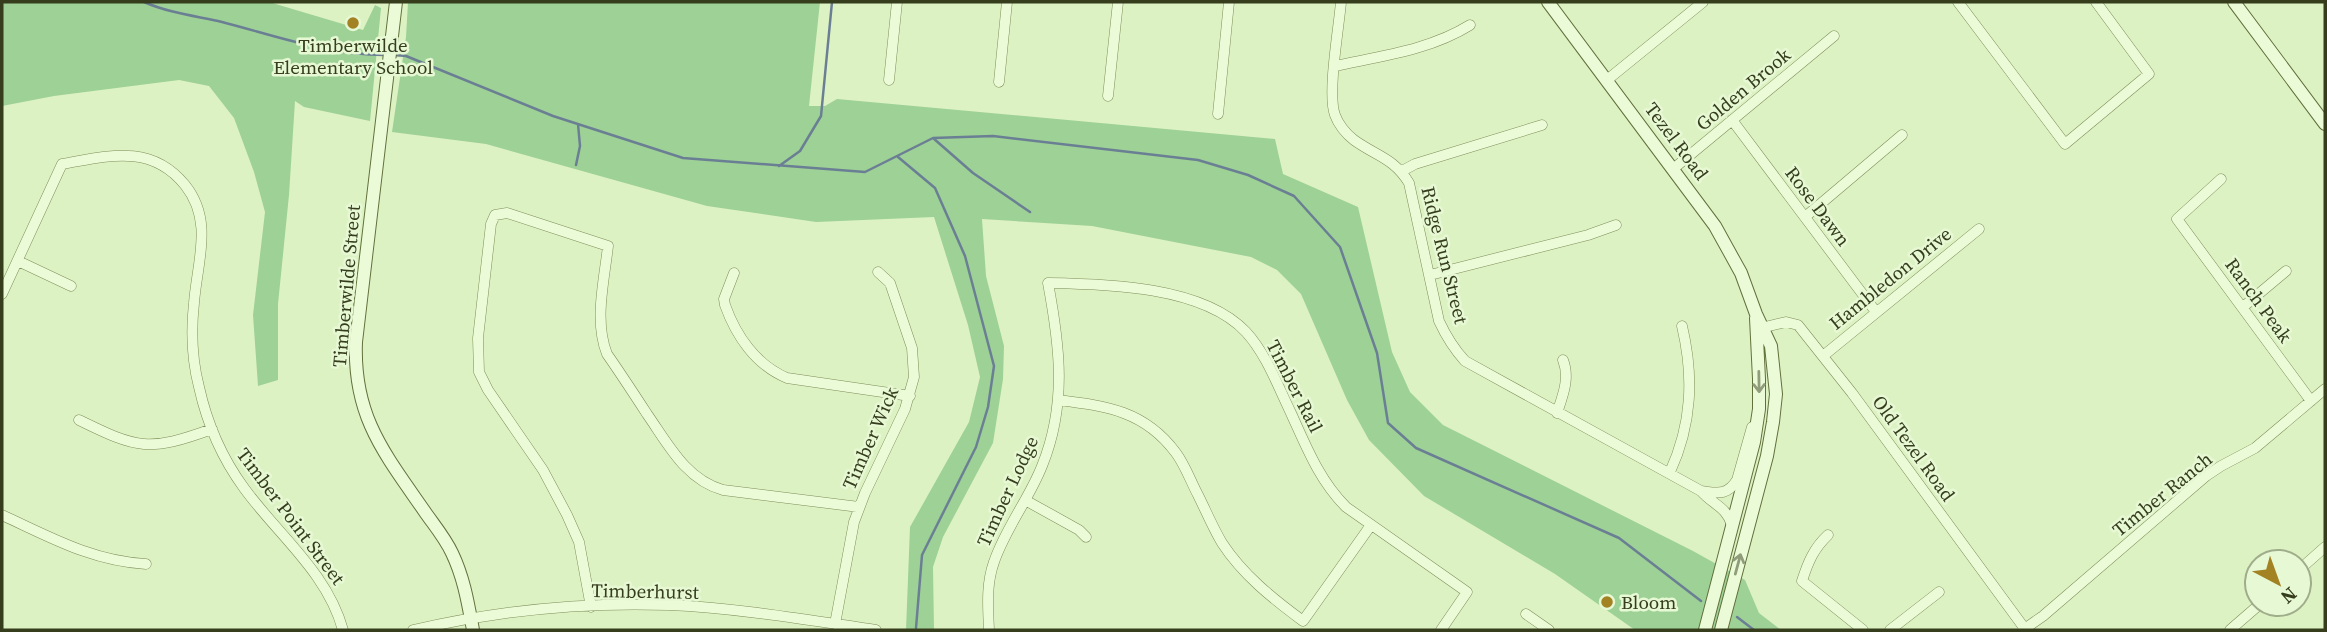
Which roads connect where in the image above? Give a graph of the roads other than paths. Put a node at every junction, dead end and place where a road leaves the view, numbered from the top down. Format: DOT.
graph roads {
  1 [pos="396,2"];
  2 [pos="897,2"];
  3 [pos="1007,2"];
  4 [pos="1118,2"];
  5 [pos="1230,2"];
  6 [pos="1341,2"];
  7 [pos="1548,2"];
  8 [pos="1703,2"];
  9 [pos="1958,2"];
  10 [pos="2096,2"];
  11 [pos="2234,2"];
  12 [pos="1470,25"];
  13 [pos="1834,36"];
  14 [pos="1335,66"];
  15 [pos="889,80"];
  16 [pos="1607,80"];
  17 [pos="999,82"];
  18 [pos="1108,96"];
  19 [pos="1218,114"];
  20 [pos="1732,120"];
  21 [pos="2325,124"];
  22 [pos="1542,125"];
  23 [pos="1902,135"];
  24 [pos="1673,169"];
  25 [pos="1402,171"];
  26 [pos="2221,179"];
  27 [pos="1805,217"];
  28 [pos="1616,225"];
  29 [pos="1979,229"];
  30 [pos="18,261"];
  31 [pos="2286,271"];
  32 [pos="878,272"];
  33 [pos="734,273"];
  34 [pos="1430,275"];
  35 [pos="1048,283"];
  36 [pos="71,286"];
  37 [pos="2,294"];
  38 [pos="2244,307"];
  39 [pos="1876,312"];
  40 [pos="1682,326"];
  41 [pos="1760,328"];
  42 [pos="1824,355"];
  43 [pos="1563,360"];
  44 [pos="2325,389"];
  45 [pos="910,396"];
  46 [pos="1058,400"];
  47 [pos="2311,401"];
  48 [pos="1759,406"];
  49 [pos="1557,413"];
  50 [pos="79,420"];
  51 [pos="212,429"];
  52 [pos="1670,472"];
  53 [pos="1701,491"];
  54 [pos="1026,500"];
  55 [pos="859,507"];
  56 [pos="2,515"];
  57 [pos="1371,525"];
  58 [pos="1732,527"];
  59 [pos="1828,534"];
  60 [pos="1086,537"];
  61 [pos="146,565"];
  62 [pos="1939,592"];
  63 [pos="590,607"];
  64 [pos="1526,614"];
  65 [pos="2244,618"];
  66 [pos="835,624"];
  67 [pos="472,625"];
  68 [pos="2024,629"];
  69 [pos="343,630"];
  70 [pos="413,630"];
  71 [pos="876,630"];
  72 [pos="989,630"];
  73 [pos="1441,630"];
  74 [pos="1549,630"];
  75 [pos="1705,630"];
  76 [pos="1721,630"];
  77 [pos="1863,630"];
  78 [pos="1889,630"];
  79 [pos="2230,630"];
  1 -- 67 [label="main road, Timberwilde Street"];
  2 -- 15 [label="street"];
  3 -- 17 [label="street"];
  4 -- 18 [label="street"];
  5 -- 19 [label="street"];
  6 -- 14 [label="street, Ridge Run Street"];
  7 -- 16 [label="main road, Tezel Road"];
  8 -- 16 [label="street"];
  9 -- 10 [label="street"];
  11 -- 21 [label="main road"];
  12 -- 14 [label="street"];
  13 -- 20 [label="street, Golden Brook"];
  14 -- 25 [label="street, Ridge Run Street"];
  16 -- 24 [label="main road, Tezel Road"];
  20 -- 24 [label="street, Golden Brook"];
  20 -- 27 [label="street, Rose Dawn"];
  22 -- 25 [label="street"];
  23 -- 27 [label="street"];
  24 -- 41 [label="main road, Tezel Road"];
  25 -- 34 [label="street, Ridge Run Street"];
  26 -- 38 [label="street, Ranch Peak"];
  27 -- 39 [label="street, Rose Dawn"];
  28 -- 34 [label="street"];
  29 -- 39 [label="street, Hambledon Drive"];
  30 -- 36 [label="street"];
  30 -- 37 [label="street"];
  30 -- 51 [label="street, Timber Point Street"];
  31 -- 38 [label="street"];
  32 -- 45 [label="street, Timber Wick"];
  33 -- 45 [label="street"];
  34 -- 49 [label="street, Ridge Run Street"];
  35 -- 46 [label="street, Timber Lodge"];
  35 -- 57 [label="street, Timber Rail"];
  38 -- 47 [label="street, Ranch Peak"];
  39 -- 42 [label="street, Hambledon Drive"];
  40 -- 52 [label="street"];
  41 -- 42 [label="street, Old Tezel Road"];
  41 -- 48 [label="main road, Tezel Road, one-way"];
  76 -- 41 [label="main road, Tezel Road, one-way"];
  42 -- 68 [label="street, Old Tezel Road"];
  43 -- 49 [label="street"];
  44 -- 47 [label="street, Timber Ranch"];
  45 -- 55 [label="street, Timber Wick"];
  46 -- 54 [label="street, Timber Lodge"];
  46 -- 57 [label="street"];
  47 -- 68 [label="street, Timber Ranch"];
  48 -- 53 [label="street"];
  48 -- 58 [label="main road, Tezel Road"];
  49 -- 52 [label="street, Ridge Run Street"];
  50 -- 51 [label="street"];
  51 -- 69 [label="street, Timber Point Street"];
  52 -- 53 [label="street, Ridge Run Street"];
  53 -- 58 [label="street, Ridge Run Street"];
  54 -- 60 [label="street"];
  54 -- 72 [label="street, Timber Lodge"];
  55 -- 63 [label="street"];
  55 -- 66 [label="street, Timber Wick"];
  56 -- 61 [label="street"];
  57 -- 73 [label="street, Timber Rail"];
  58 -- 75 [label="main road, Tezel Road"];
  59 -- 77 [label="street"];
  62 -- 78 [label="street"];
  63 -- 66 [label="street, Timberhurst"];
  63 -- 67 [label="street, Timberhurst"];
  64 -- 74 [label="street"];
  65 -- 79 [label="street"];
  66 -- 71 [label="street, Timberhurst"];
  67 -- 70 [label="street, Timberhurst"];
}
